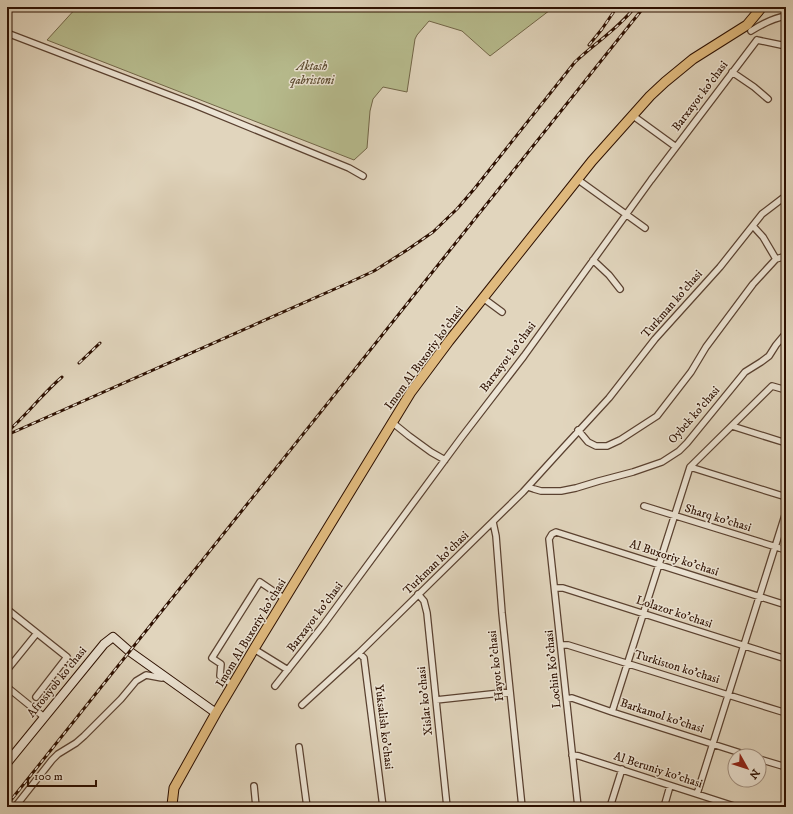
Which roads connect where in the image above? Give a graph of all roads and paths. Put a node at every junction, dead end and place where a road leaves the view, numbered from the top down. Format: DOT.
graph roads {
  1 [pos="762,7"];
  2 [pos="786,16"];
  3 [pos="749,28"];
  4 [pos="7,33"];
  5 [pos="757,40"];
  6 [pos="786,46"];
  7 [pos="732,72"];
  8 [pos="768,99"];
  9 [pos="632,115"];
  10 [pos="676,146"];
  11 [pos="363,176"];
  12 [pos="577,180"];
  13 [pos="786,196"];
  14 [pos="626,214"];
  15 [pos="753,226"];
  16 [pos="645,228"];
  17 [pos="786,256"];
  18 [pos="593,260"];
  19 [pos="776,260"];
  20 [pos="620,289"];
  21 [pos="483,298"];
  22 [pos="502,312"];
  23 [pos="786,333"];
  24 [pos="786,390"];
  25 [pos="393,423"];
  26 [pos="732,426"];
  27 [pos="578,430"];
  28 [pos="786,443"];
  29 [pos="445,460"];
  30 [pos="690,467"];
  31 [pos="528,487"];
  32 [pos="786,497"];
  33 [pos="644,506"];
  34 [pos="786,512"];
  35 [pos="674,516"];
  36 [pos="493,522"];
  37 [pos="556,532"];
  38 [pos="775,547"];
  39 [pos="786,550"];
  40 [pos="659,565"];
  41 [pos="555,588"];
  42 [pos="418,594"];
  43 [pos="759,596"];
  44 [pos="285,599"];
  45 [pos="786,605"];
  46 [pos="7,611"];
  47 [pos="643,614"];
  48 [pos="37,633"];
  49 [pos="561,645"];
  50 [pos="744,646"];
  51 [pos="254,649"];
  52 [pos="359,653"];
  53 [pos="786,658"];
  54 [pos="628,663"];
  55 [pos="7,670"];
  56 [pos="288,670"];
  57 [pos="164,676"];
  58 [pos="233,685"];
  59 [pos="276,686"];
  60 [pos="7,687"];
  61 [pos="510,692"];
  62 [pos="729,695"];
  63 [pos="36,697"];
  64 [pos="567,699"];
  65 [pos="436,700"];
  66 [pos="302,704"];
  67 [pos="612,712"];
  68 [pos="216,713"];
  69 [pos="786,713"];
  70 [pos="44,717"];
  71 [pos="713,744"];
  72 [pos="300,747"];
  73 [pos="727,749"];
  74 [pos="572,755"];
  75 [pos="767,761"];
  76 [pos="7,763"];
  77 [pos="786,767"];
  78 [pos="622,769"];
  79 [pos="254,786"];
  80 [pos="670,786"];
  81 [pos="697,794"];
  82 [pos="718,804"];
  83 [pos="172,806"];
  84 [pos="15,807"];
  85 [pos="256,807"];
  86 [pos="307,807"];
  87 [pos="383,807"];
  88 [pos="447,807"];
  89 [pos="522,807"];
  90 [pos="578,807"];
  91 [pos="610,807"];
  92 [pos="664,807"];
  93 [pos="737,807"];
  1 -- 3 [label="main road, Imom Al Buxoriy ko'chasi"];
  2 -- 3 [label="street"];
  3 -- 5 [label="street"];
  3 -- 9 [label="main road, Imom Al Buxoriy ko'chasi"];
  4 -- 11 [label="street"];
  5 -- 6 [label="street"];
  5 -- 7 [label="street, Barxayot ko'chasi"];
  7 -- 8 [label="street"];
  7 -- 10 [label="street, Barxayot ko'chasi"];
  9 -- 10 [label="street"];
  9 -- 12 [label="main road, Imom Al Buxoriy ko'chasi"];
  10 -- 14 [label="street, Barxayot ko'chasi"];
  12 -- 14 [label="street"];
  12 -- 21 [label="main road, Imom Al Buxoriy ko'chasi"];
  13 -- 15 [label="street, Turkman ko'chasi"];
  14 -- 16 [label="street"];
  14 -- 18 [label="street, Barxayot ko'chasi"];
  15 -- 19 [label="street"];
  15 -- 27 [label="street, Turkman ko'chasi"];
  17 -- 19 [label="street"];
  18 -- 20 [label="street"];
  18 -- 29 [label="street, Barxayot ko'chasi"];
  19 -- 27 [label="street"];
  21 -- 22 [label="street"];
  21 -- 25 [label="main road, Imom Al Buxoriy ko'chasi"];
  23 -- 31 [label="street, Oybek ko'chasi"];
  24 -- 26 [label="street"];
  25 -- 29 [label="street"];
  25 -- 44 [label="main road, Imom Al Buxoriy ko'chasi"];
  26 -- 28 [label="street"];
  26 -- 30 [label="street"];
  27 -- 31 [label="street, Turkman ko'chasi"];
  29 -- 56 [label="street, Barxayot ko'chasi"];
  30 -- 32 [label="street"];
  30 -- 35 [label="street"];
  31 -- 36 [label="street, Turkman ko'chasi"];
  33 -- 35 [label="street, Sharq ko'chasi"];
  34 -- 38 [label="street"];
  35 -- 38 [label="street, Sharq ko'chasi"];
  35 -- 40 [label="street"];
  36 -- 42 [label="street, Turkman ko'chasi"];
  36 -- 61 [label="street, Hayot ko'chasi"];
  37 -- 40 [label="street, Al Buxoriy ko'chasi"];
  37 -- 41 [label="street, Lochin Ko'chasi"];
  38 -- 39 [label="street, Sharq ko'chasi"];
  38 -- 43 [label="street"];
  40 -- 43 [label="street, Al Buxoriy ko'chasi"];
  40 -- 47 [label="street"];
  41 -- 47 [label="street, Lolazor ko'chasi"];
  41 -- 49 [label="street, Lochin Ko'chasi"];
  42 -- 52 [label="street, Turkman ko'chasi"];
  42 -- 65 [label="street, Xislat ko'chasi"];
  43 -- 45 [label="street, Al Buxoriy ko'chasi"];
  43 -- 50 [label="street"];
  44 -- 51 [label="main road, Imom Al Buxoriy ko'chasi"];
  44 -- 58 [label="street"];
  46 -- 48 [label="street"];
  47 -- 50 [label="street, Lolazor ko'chasi"];
  47 -- 54 [label="street"];
  48 -- 55 [label="street"];
  48 -- 63 [label="street"];
  49 -- 54 [label="street, Turkiston ko'chasi"];
  49 -- 64 [label="street, Lochin Ko'chasi"];
  50 -- 53 [label="street, Lolazor ko'chasi"];
  50 -- 62 [label="street"];
  51 -- 56 [label="street"];
  51 -- 58 [label="main road, Imom Al Buxoriy ko'chasi"];
  52 -- 66 [label="street, Turkman ko'chasi"];
  52 -- 87 [label="street, Yuksalish ko'chasi"];
  54 -- 62 [label="street, Turkiston ko'chasi"];
  54 -- 67 [label="street"];
  56 -- 59 [label="street, Barxayot ko'chasi"];
  57 -- 68 [label="street"];
  57 -- 70 [label="street, Afrosiyob ko'chasi"];
  57 -- 84 [label="street"];
  58 -- 68 [label="main road, Imom Al Buxoriy ko'chasi"];
  60 -- 70 [label="street"];
  61 -- 65 [label="street"];
  61 -- 89 [label="street, Hayot ko'chasi"];
  62 -- 69 [label="street, Turkiston ko'chasi"];
  62 -- 71 [label="street"];
  64 -- 67 [label="street, Barkamol ko'chasi"];
  64 -- 74 [label="street, Lochin Ko'chasi"];
  65 -- 88 [label="street, Xislat ko'chasi"];
  67 -- 71 [label="street, Barkamol ko'chasi"];
  68 -- 83 [label="main road, Imom Al Buxoriy ko'chasi"];
  70 -- 76 [label="street, Afrosiyob ko'chasi"];
  71 -- 73 [label="street, Barkamol ko'chasi"];
  71 -- 81 [label="street"];
  72 -- 86 [label="street"];
  74 -- 78 [label="street, Al Beruniy ko'chasi"];
  74 -- 90 [label="street, Lochin Ko'chasi"];
  75 -- 77 [label="street"];
  78 -- 80 [label="street, Al Beruniy ko'chasi"];
  78 -- 91 [label="street"];
  79 -- 85 [label="street"];
  80 -- 81 [label="street, Al Beruniy ko'chasi"];
  80 -- 92 [label="street"];
  81 -- 82 [label="street, Al Beruniy ko'chasi"];
  82 -- 93 [label="street, Al Beruniy ko'chasi"];
}
